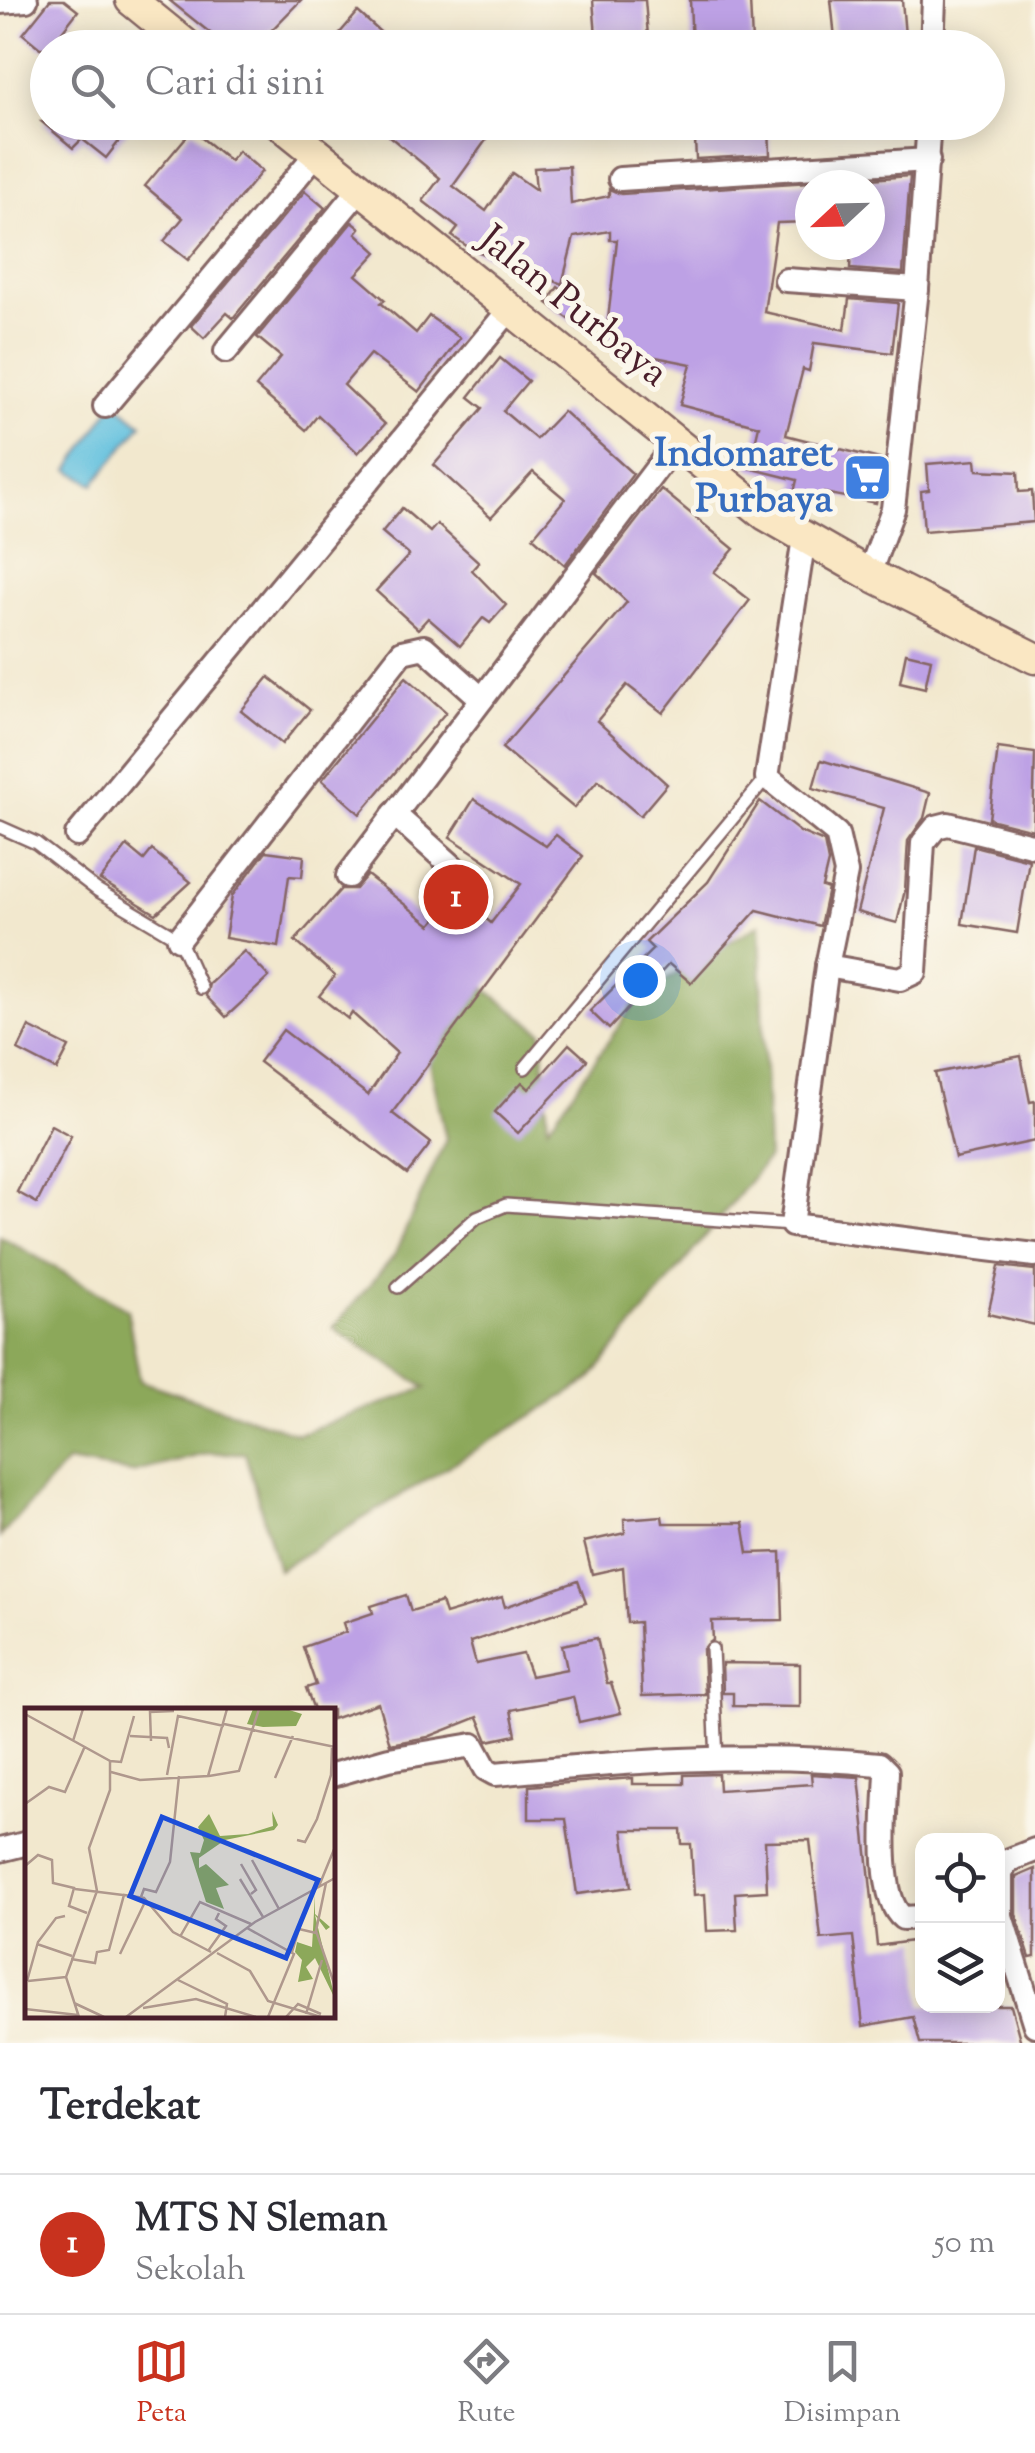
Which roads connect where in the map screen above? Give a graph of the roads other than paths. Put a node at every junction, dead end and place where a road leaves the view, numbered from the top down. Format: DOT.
graph roads {
  1 [pos="26,0"];
  2 [pos="131,0"];
  3 [pos="934,0"];
  4 [pos="0,2"];
  5 [pos="158,10"];
  6 [pos="175,30"];
  7 [pos="933,30"];
  8 [pos="299,140"];
  9 [pos="929,140"];
  10 [pos="316,154"];
  11 [pos="928,160"];
  12 [pos="620,179"];
  13 [pos="360,189"];
  14 [pos="786,280"];
  15 [pos="918,289"];
  16 [pos="510,309"];
  17 [pos="226,351"];
  18 [pos="105,406"];
  19 [pos="676,443"];
  20 [pos="804,538"];
  21 [pos="869,574"];
  22 [pos="1035,658"];
  23 [pos="482,699"];
  24 [pos="767,777"];
  25 [pos="394,814"];
  26 [pos="0,826"];
  27 [pos="77,834"];
  28 [pos="1035,846"];
  29 [pos="451,865"];
  30 [pos="348,876"];
  31 [pos="178,939"];
  32 [pos="827,966"];
  33 [pos="201,988"];
  34 [pos="524,1068"];
  35 [pos="792,1226"];
  36 [pos="1035,1255"];
  37 [pos="398,1287"];
  38 [pos="712,1649"];
  39 [pos="717,1761"];
  40 [pos="335,1774"];
  41 [pos="25,1844"];
  42 [pos="0,1850"];
  43 [pos="1035,1850"];
  44 [pos="1005,1867"];
  45 [pos="915,1917"];
  46 [pos="1001,1923"];
  47 [pos="1035,2026"];
  1 -- 4 [label="street"];
  2 -- 5 [label="main road"];
  3 -- 7 [label="street"];
  5 -- 6 [label="main road"];
  8 -- 10 [label="main road, Jalan Purbaya"];
  9 -- 11 [label="street"];
  10 -- 13 [label="main road, Jalan Purbaya"];
  10 -- 18 [label="street"];
  11 -- 12 [label="street"];
  11 -- 15 [label="street"];
  13 -- 16 [label="main road, Jalan Purbaya"];
  13 -- 17 [label="street"];
  14 -- 15 [label="street"];
  15 -- 21 [label="street"];
  16 -- 19 [label="main road, Jalan Purbaya"];
  16 -- 27 [label="street"];
  19 -- 20 [label="main road, Jalan Purbaya"];
  19 -- 23 [label="street"];
  20 -- 21 [label="main road, Jalan Purbaya"];
  20 -- 24 [label="street"];
  21 -- 22 [label="main road, Jalan Purbaya"];
  23 -- 25 [label="street"];
  23 -- 31 [label="street"];
  24 -- 32 [label="street"];
  24 -- 34 [label="lane"];
  25 -- 29 [label="street"];
  25 -- 30 [label="street"];
  26 -- 31 [label="lane"];
  28 -- 32 [label="street"];
  31 -- 33 [label="lane"];
  32 -- 35 [label="street"];
  35 -- 36 [label="street"];
  35 -- 37 [label="lane"];
  38 -- 39 [label="lane"];
  39 -- 40 [label="street"];
  39 -- 45 [label="street"];
  41 -- 42 [label="street"];
  43 -- 44 [label="street"];
  46 -- 47 [label="street"];
}
